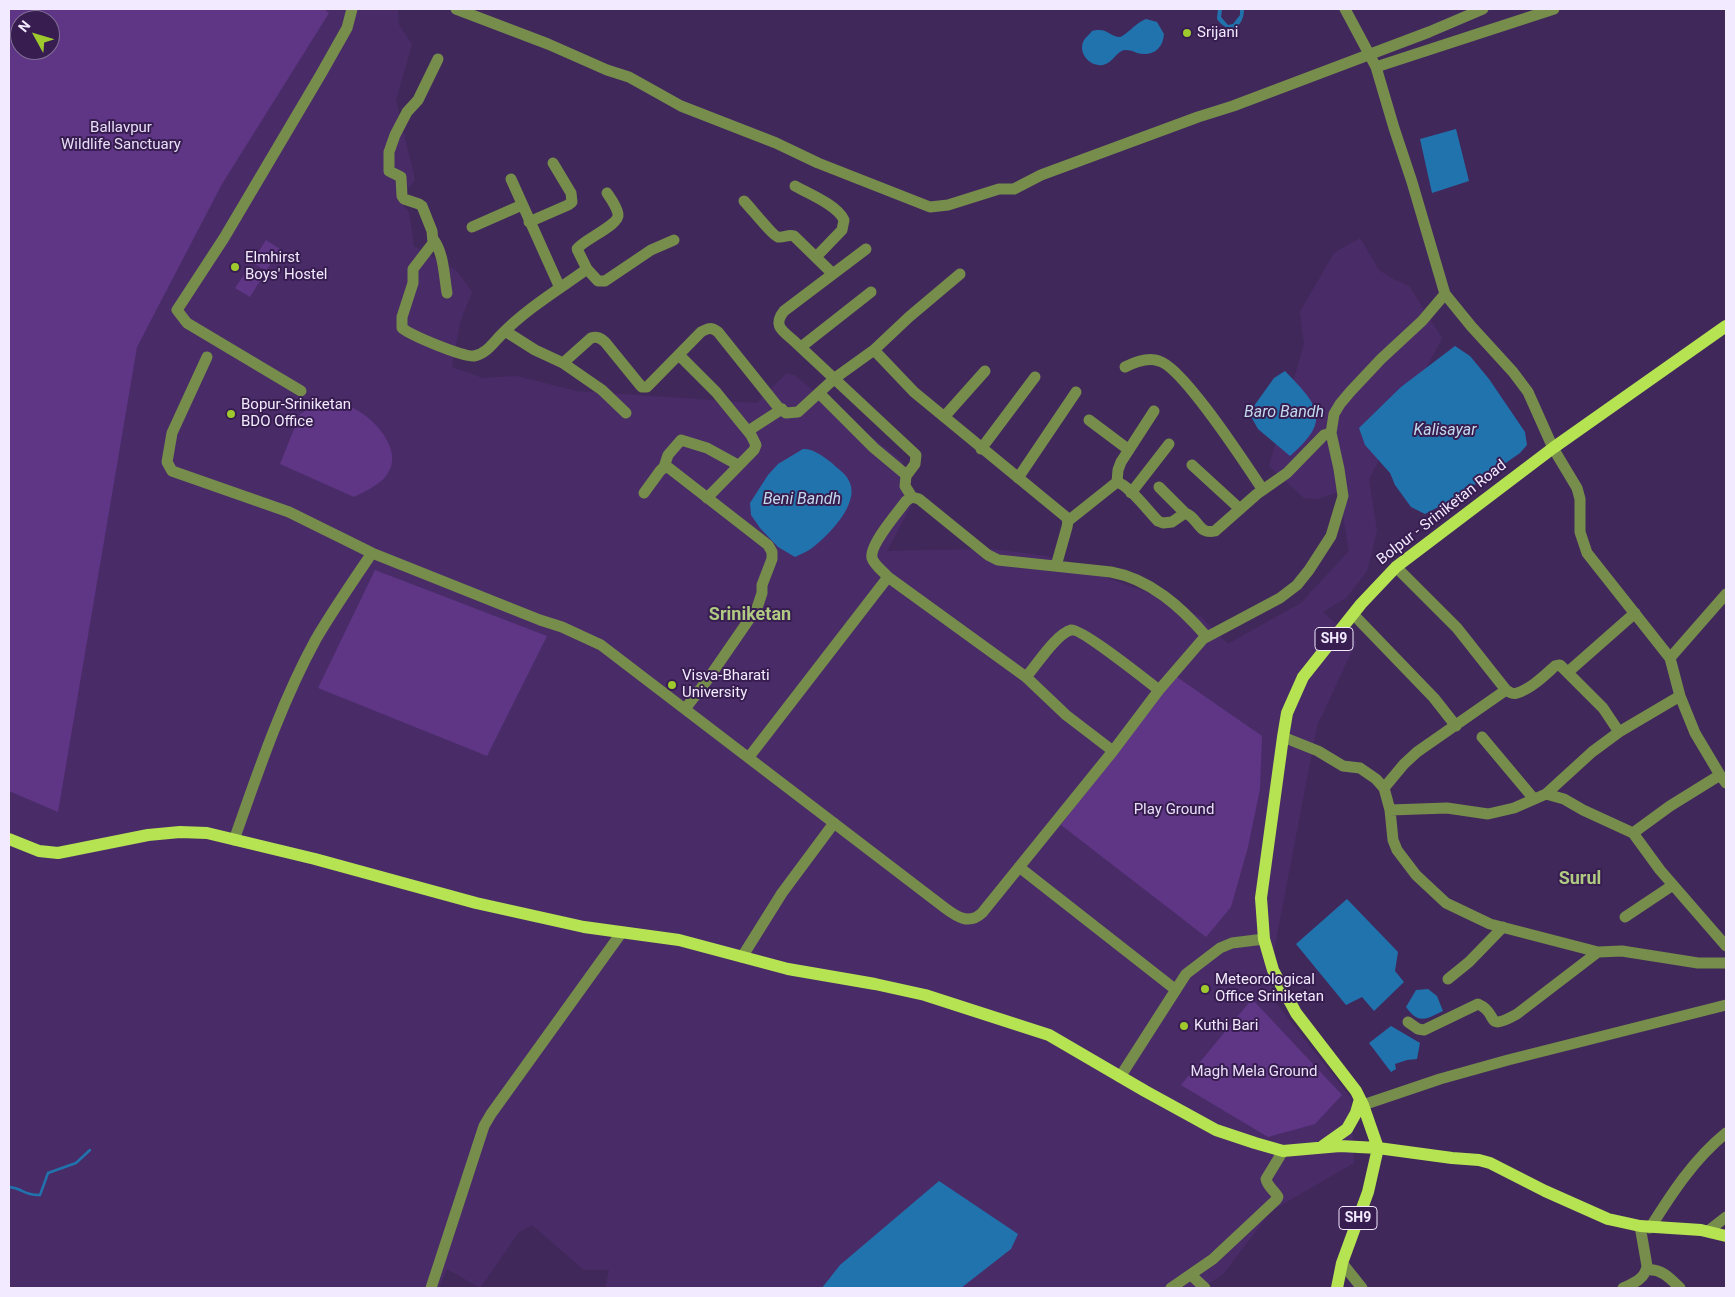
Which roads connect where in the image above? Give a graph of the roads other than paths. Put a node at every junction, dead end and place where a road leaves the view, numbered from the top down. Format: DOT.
graph roads {
  1 [pos="352,9"];
  2 [pos="456,9"];
  3 [pos="1345,9"];
  4 [pos="1483,9"];
  5 [pos="1554,9"];
  6 [pos="1458,13"];
  7 [pos="1370,54"];
  8 [pos="438,59"];
  9 [pos="1376,67"];
  10 [pos="553,163"];
  11 [pos="511,179"];
  12 [pos="795,186"];
  13 [pos="607,193"];
  14 [pos="744,201"];
  15 [pos="522,205"];
  16 [pos="529,222"];
  17 [pos="472,227"];
  18 [pos="433,239"];
  19 [pos="674,240"];
  20 [pos="866,249"];
  21 [pos="816,257"];
  22 [pos="587,269"];
  23 [pos="833,274"];
  24 [pos="960,274"];
  25 [pos="560,288"];
  26 [pos="871,292"];
  27 [pos="447,293"];
  28 [pos="1445,294"];
  29 [pos="1726,326"];
  30 [pos="505,331"];
  31 [pos="801,347"];
  32 [pos="874,350"];
  33 [pos="679,355"];
  34 [pos="207,357"];
  35 [pos="563,363"];
  36 [pos="1125,367"];
  37 [pos="986,371"];
  38 [pos="835,378"];
  39 [pos="1035,378"];
  40 [pos="301,391"];
  41 [pos="1076,392"];
  42 [pos="819,393"];
  43 [pos="782,409"];
  44 [pos="1154,411"];
  45 [pos="626,413"];
  46 [pos="944,417"];
  47 [pos="1089,420"];
  48 [pos="748,431"];
  49 [pos="1331,433"];
  50 [pos="1169,444"];
  51 [pos="1553,448"];
  52 [pos="981,449"];
  53 [pos="1128,450"];
  54 [pos="738,465"];
  55 [pos="1192,465"];
  56 [pos="664,467"];
  57 [pos="906,476"];
  58 [pos="1018,478"];
  59 [pos="1117,482"];
  60 [pos="1159,487"];
  61 [pos="1263,490"];
  62 [pos="644,493"];
  63 [pos="1132,493"];
  64 [pos="912,497"];
  65 [pos="707,498"];
  66 [pos="1240,509"];
  67 [pos="1185,513"];
  68 [pos="1068,521"];
  69 [pos="372,553"];
  70 [pos="1056,566"];
  71 [pos="1396,567"];
  72 [pos="888,576"];
  73 [pos="1725,599"];
  74 [pos="1635,613"];
  75 [pos="1353,614"];
  76 [pos="1206,636"];
  77 [pos="1670,658"];
  78 [pos="1568,672"];
  79 [pos="1026,678"];
  80 [pos="1159,690"];
  81 [pos="1506,690"];
  82 [pos="1680,696"];
  83 [pos="685,709"];
  84 [pos="1456,726"];
  85 [pos="1619,732"];
  86 [pos="1283,736"];
  87 [pos="1482,737"];
  88 [pos="1113,751"];
  89 [pos="749,757"];
  90 [pos="1723,779"];
  91 [pos="1384,788"];
  92 [pos="1546,794"];
  93 [pos="1534,799"];
  94 [pos="1390,810"];
  95 [pos="834,823"];
  96 [pos="1633,833"];
  97 [pos="9,838"];
  98 [pos="234,840"];
  99 [pos="1019,867"];
  100 [pos="1673,885"];
  101 [pos="1625,917"];
  102 [pos="1504,927"];
  103 [pos="622,932"];
  104 [pos="1264,939"];
  105 [pos="1726,946"];
  106 [pos="1598,952"];
  107 [pos="742,957"];
  108 [pos="1726,963"];
  109 [pos="1448,979"];
  110 [pos="1176,990"];
  111 [pos="1726,1006"];
  112 [pos="1408,1022"];
  113 [pos="1120,1077"];
  114 [pos="1362,1102"];
  115 [pos="1726,1133"];
  116 [pos="1322,1147"];
  117 [pos="1378,1148"];
  118 [pos="1283,1151"];
  119 [pos="1726,1217"];
  120 [pos="1645,1227"];
  121 [pos="1708,1232"];
  122 [pos="1726,1236"];
  123 [pos="1342,1263"];
  124 [pos="1646,1270"];
  125 [pos="1191,1275"];
  126 [pos="431,1288"];
  127 [pos="1171,1288"];
  128 [pos="1205,1288"];
  129 [pos="1337,1288"];
  130 [pos="1362,1288"];
  131 [pos="1623,1288"];
  132 [pos="1680,1288"];
  1 -- 40 [label="street"];
  2 -- 7 [label="street"];
  3 -- 7 [label="street"];
  4 -- 6 [label="street"];
  5 -- 9 [label="street"];
  6 -- 7 [label="street"];
  7 -- 9 [label="street"];
  8 -- 18 [label="street"];
  9 -- 28 [label="street"];
  10 -- 16 [label="street"];
  11 -- 15 [label="street"];
  12 -- 21 [label="street"];
  13 -- 22 [label="street"];
  14 -- 21 [label="street"];
  15 -- 16 [label="street"];
  15 -- 17 [label="street"];
  16 -- 25 [label="street"];
  18 -- 27 [label="street"];
  18 -- 30 [label="street"];
  19 -- 22 [label="street"];
  20 -- 23 [label="street"];
  21 -- 23 [label="street"];
  22 -- 25 [label="street"];
  23 -- 31 [label="street"];
  24 -- 32 [label="street"];
  25 -- 30 [label="street"];
  26 -- 31 [label="street"];
  28 -- 49 [label="street"];
  28 -- 51 [label="street"];
  29 -- 51 [label="main road, Bolpur - Sriniketan Road / SH9"];
  30 -- 35 [label="street"];
  31 -- 38 [label="street"];
  32 -- 38 [label="street"];
  32 -- 46 [label="street"];
  33 -- 35 [label="street"];
  33 -- 43 [label="street"];
  33 -- 48 [label="street"];
  34 -- 69 [label="street"];
  35 -- 45 [label="street"];
  36 -- 61 [label="street"];
  37 -- 46 [label="street"];
  38 -- 42 [label="street"];
  38 -- 57 [label="street"];
  39 -- 52 [label="street"];
  41 -- 58 [label="street"];
  42 -- 43 [label="street"];
  42 -- 57 [label="street"];
  43 -- 48 [label="street"];
  44 -- 53 [label="street"];
  46 -- 52 [label="street"];
  47 -- 53 [label="street"];
  48 -- 54 [label="street"];
  49 -- 61 [label="street"];
  49 -- 76 [label="street"];
  50 -- 63 [label="street"];
  51 -- 71 [label="main road, Bolpur - Sriniketan Road / SH9"];
  51 -- 74 [label="street"];
  52 -- 58 [label="street"];
  53 -- 59 [label="street"];
  54 -- 56 [label="street"];
  54 -- 65 [label="street"];
  55 -- 66 [label="street"];
  56 -- 62 [label="street"];
  56 -- 65 [label="street"];
  57 -- 64 [label="street"];
  58 -- 68 [label="street"];
  59 -- 63 [label="street"];
  59 -- 68 [label="street"];
  60 -- 67 [label="street"];
  61 -- 66 [label="street"];
  63 -- 67 [label="street"];
  64 -- 70 [label="street"];
  64 -- 72 [label="street"];
  65 -- 83 [label="street"];
  66 -- 67 [label="street"];
  68 -- 70 [label="street"];
  69 -- 83 [label="street"];
  69 -- 98 [label="street"];
  70 -- 76 [label="street"];
  71 -- 75 [label="main road, Bolpur - Sriniketan Road / SH9"];
  71 -- 81 [label="street"];
  72 -- 79 [label="street"];
  72 -- 89 [label="street"];
  73 -- 77 [label="street"];
  74 -- 77 [label="street"];
  74 -- 78 [label="street"];
  75 -- 84 [label="street"];
  75 -- 86 [label="main road, Bolpur - Sriniketan Road / SH9"];
  76 -- 80 [label="street"];
  77 -- 82 [label="street"];
  78 -- 81 [label="street"];
  78 -- 85 [label="street"];
  79 -- 80 [label="street"];
  79 -- 88 [label="street"];
  80 -- 88 [label="street"];
  81 -- 84 [label="street"];
  82 -- 85 [label="street"];
  82 -- 90 [label="street"];
  83 -- 89 [label="street"];
  84 -- 91 [label="street"];
  85 -- 92 [label="street"];
  86 -- 91 [label="street"];
  86 -- 104 [label="main road, Bolpur - Sriniketan Road / SH9"];
  87 -- 93 [label="street"];
  88 -- 99 [label="street"];
  89 -- 95 [label="street"];
  90 -- 96 [label="street"];
  91 -- 94 [label="street"];
  92 -- 93 [label="street"];
  92 -- 96 [label="street"];
  93 -- 94 [label="street"];
  94 -- 102 [label="street"];
  95 -- 99 [label="street"];
  95 -- 107 [label="street"];
  96 -- 100 [label="street"];
  97 -- 98 [label="main road"];
  98 -- 103 [label="main road"];
  99 -- 110 [label="street"];
  100 -- 101 [label="street"];
  100 -- 105 [label="street"];
  102 -- 106 [label="street"];
  102 -- 109 [label="street"];
  103 -- 107 [label="main road"];
  103 -- 126 [label="street"];
  104 -- 110 [label="street"];
  104 -- 114 [label="main road, Bolpur - Sriniketan Road / SH9"];
  106 -- 108 [label="street"];
  106 -- 112 [label="street"];
  107 -- 113 [label="main road"];
  110 -- 113 [label="street"];
  111 -- 114 [label="street"];
  113 -- 118 [label="main road"];
  114 -- 116 [label="main road"];
  114 -- 117 [label="main road, Bolpur - Sriniketan Road / SH9"];
  115 -- 120 [label="street"];
  116 -- 117 [label="main road"];
  116 -- 118 [label="main road"];
  117 -- 120 [label="main road"];
  117 -- 123 [label="main road, SH9"];
  118 -- 125 [label="street"];
  119 -- 121 [label="street"];
  120 -- 121 [label="main road"];
  120 -- 124 [label="street"];
  121 -- 122 [label="main road"];
  123 -- 129 [label="main road, SH9"];
  123 -- 130 [label="street"];
  124 -- 131 [label="street"];
  124 -- 132 [label="street"];
  125 -- 127 [label="street"];
  125 -- 128 [label="street"];
}
